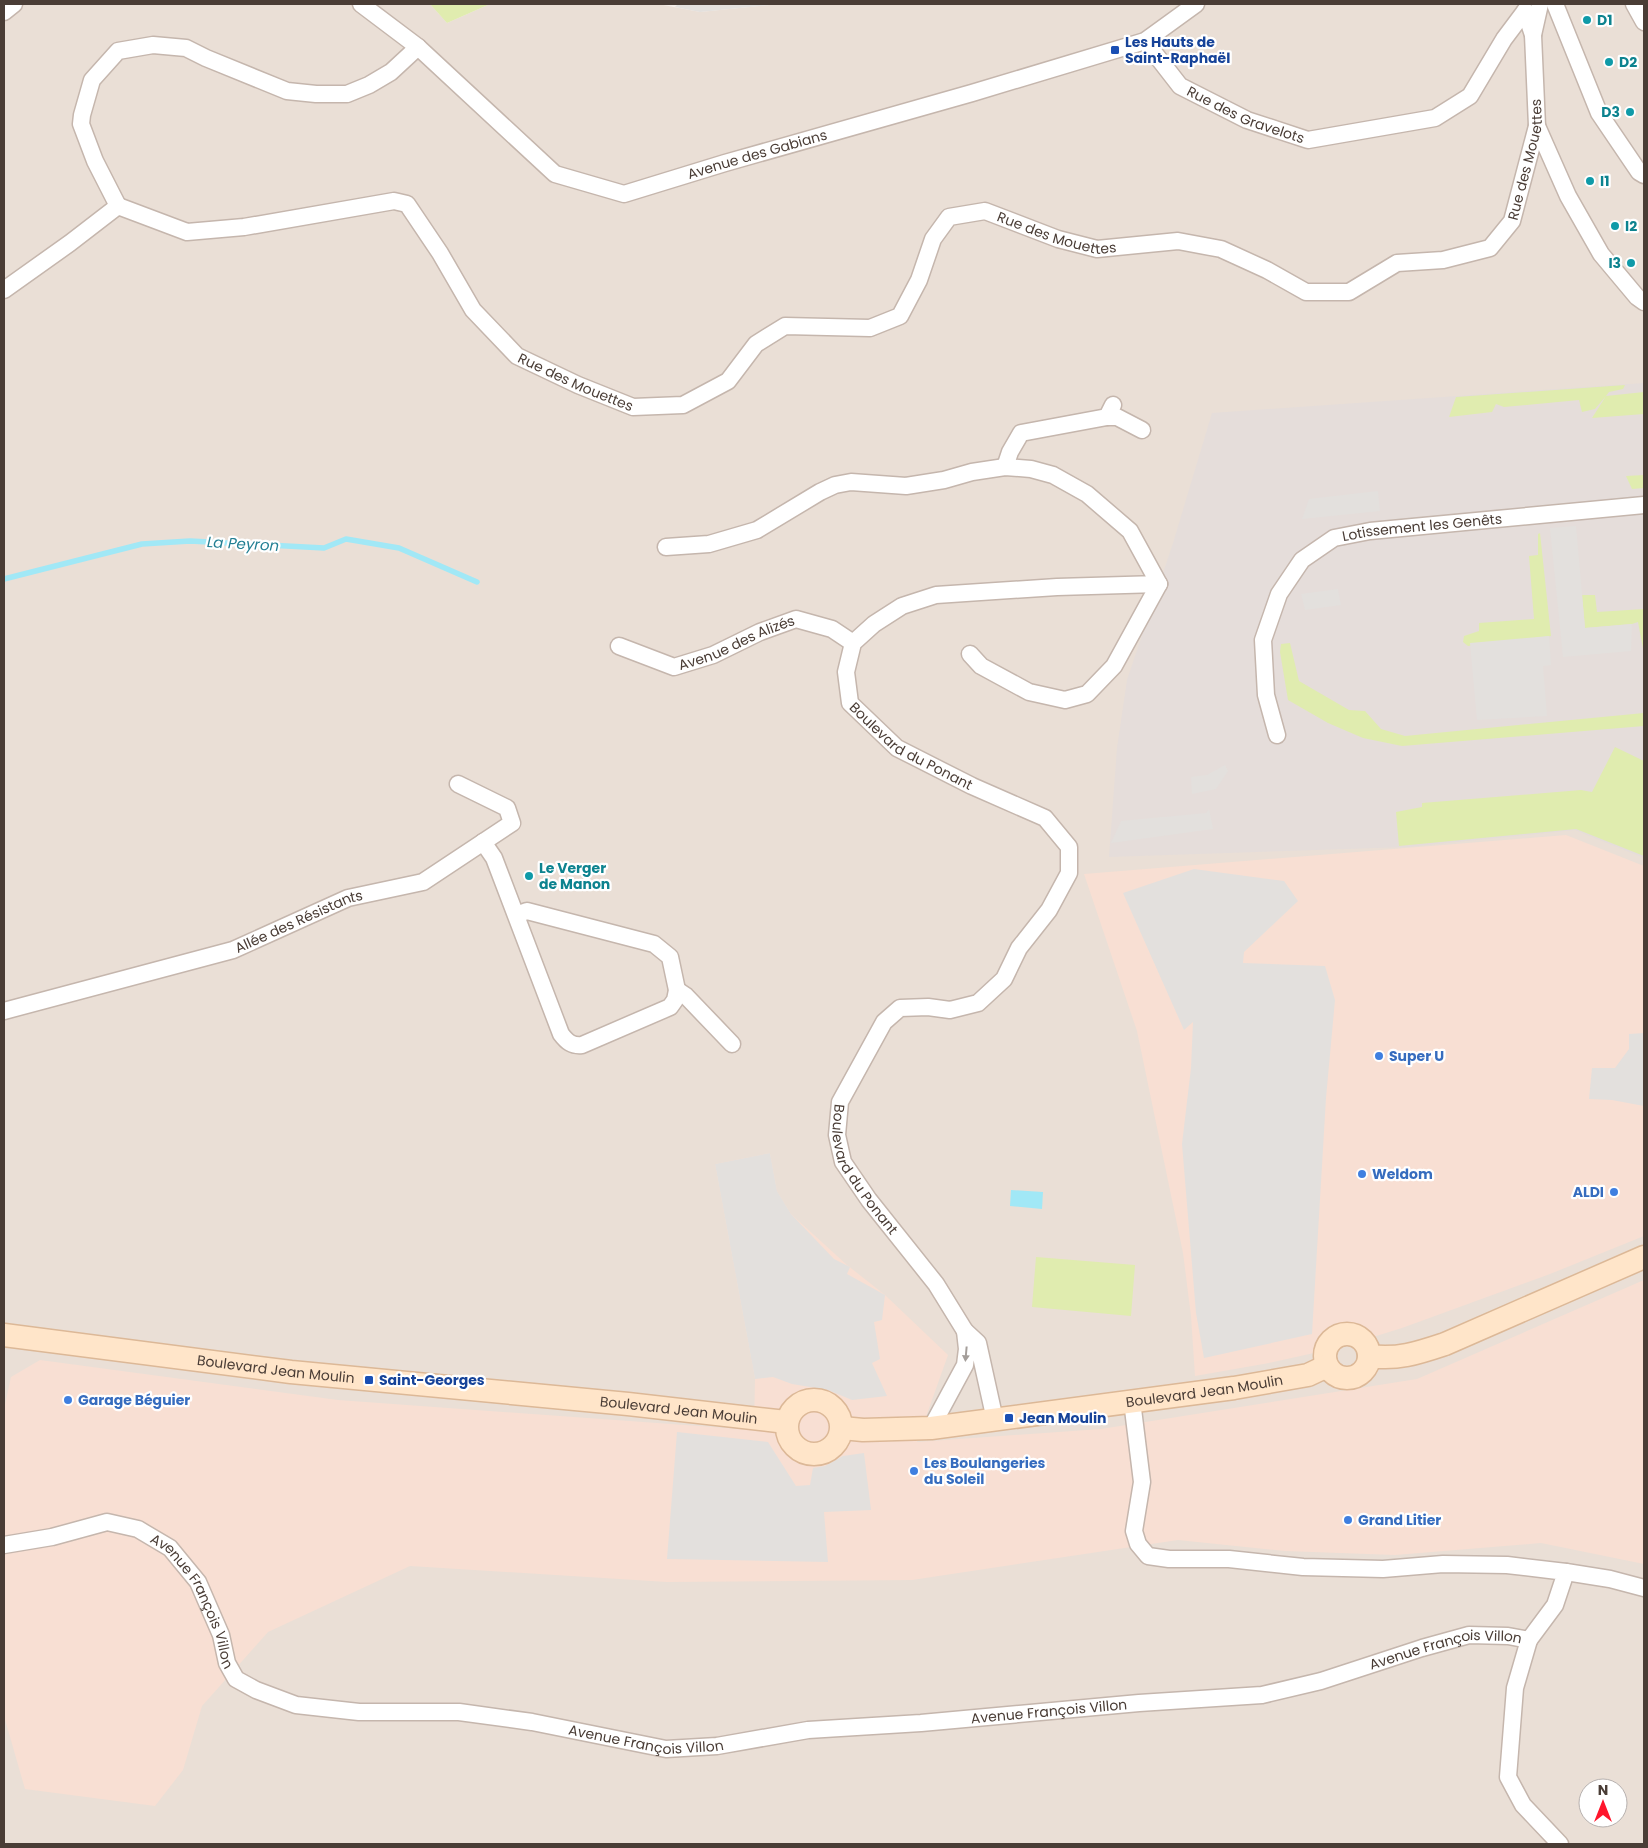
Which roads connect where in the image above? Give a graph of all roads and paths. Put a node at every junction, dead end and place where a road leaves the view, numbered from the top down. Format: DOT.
graph roads {
  1 [pos="14,4"];
  2 [pos="362,4"];
  3 [pos="1196,4"];
  4 [pos="1540,4"];
  5 [pos="1555,4"];
  6 [pos="1634,4"];
  7 [pos="1524,11"];
  8 [pos="4,12"];
  9 [pos="1644,22"];
  10 [pos="1533,35"];
  11 [pos="1145,41"];
  12 [pos="418,47"];
  13 [pos="1537,126"];
  14 [pos="1644,175"];
  15 [pos="118,206"];
  16 [pos="4,290"];
  17 [pos="1644,302"];
  18 [pos="1142,430"];
  19 [pos="1005,466"];
  20 [pos="1644,504"];
  21 [pos="666,547"];
  22 [pos="1159,584"];
  23 [pos="853,643"];
  24 [pos="620,646"];
  25 [pos="970,654"];
  26 [pos="1277,735"];
  27 [pos="458,784"];
  28 [pos="483,842"];
  29 [pos="516,915"];
  30 [pos="677,990"];
  31 [pos="4,1011"];
  32 [pos="732,1044"];
  33 [pos="1644,1258"];
  34 [pos="965,1331"];
  35 [pos="4,1335"];
  36 [pos="1369,1356"];
  37 [pos="1327,1366"];
  38 [pos="986,1375"];
  39 [pos="958,1379"];
  40 [pos="1132,1401"];
  41 [pos="995,1420"];
  42 [pos="786,1422"];
  43 [pos="842,1428"];
  44 [pos="932,1428"];
  45 [pos="4,1546"];
  46 [pos="1566,1572"];
  47 [pos="1644,1588"];
  48 [pos="1529,1640"];
  49 [pos="1560,1844"];
  1 -- 8 [label="street"];
  2 -- 12 [label="street, Avenue des Gabians"];
  3 -- 11 [label="street, Avenue des Gabians"];
  4 -- 10 [label="street"];
  5 -- 14 [label="street"];
  6 -- 9 [label="street"];
  7 -- 10 [label="street, Rue des Mouettes"];
  7 -- 11 [label="street, Rue des Gravelots"];
  10 -- 13 [label="street, Rue des Mouettes"];
  11 -- 12 [label="street, Avenue des Gabians"];
  12 -- 15 [label="street"];
  13 -- 15 [label="street, Rue des Mouettes"];
  13 -- 17 [label="street"];
  15 -- 16 [label="street"];
  18 -- 19 [label="street"];
  19 -- 21 [label="street"];
  19 -- 22 [label="street"];
  20 -- 26 [label="street, Lotissement les Genêts"];
  22 -- 23 [label="street"];
  22 -- 25 [label="street"];
  23 -- 24 [label="street, Avenue des Alizés"];
  23 -- 34 [label="street, Boulevard du Ponant"];
  27 -- 28 [label="street, Allée des Résistants"];
  28 -- 29 [label="street"];
  28 -- 31 [label="street, Allée des Résistants"];
  29 -- 30 [label="street"];
  29 -- 30 [label="street"];
  30 -- 32 [label="street"];
  33 -- 36 [label="street"];
  34 -- 38 [label="street, Boulevard du Ponant"];
  34 -- 39 [label="street, Boulevard du Ponant, one-way"];
  35 -- 42 [label="street, Boulevard Jean Moulin"];
  36 -- 37 [label="street"];
  36 -- 37 [label="street"];
  37 -- 40 [label="street, Boulevard Jean Moulin"];
  38 -- 39 [label="street"];
  38 -- 41 [label="street, Boulevard du Ponant"];
  39 -- 44 [label="street, Boulevard du Ponant"];
  40 -- 41 [label="street, Boulevard Jean Moulin"];
  40 -- 46 [label="street"];
  41 -- 44 [label="street, Boulevard Jean Moulin"];
  42 -- 43 [label="street"];
  42 -- 43 [label="street"];
  43 -- 44 [label="street, Boulevard Jean Moulin"];
  45 -- 48 [label="street, Avenue François Villon"];
  46 -- 47 [label="street"];
  46 -- 48 [label="street, Avenue François Villon"];
  48 -- 49 [label="street"];
}
